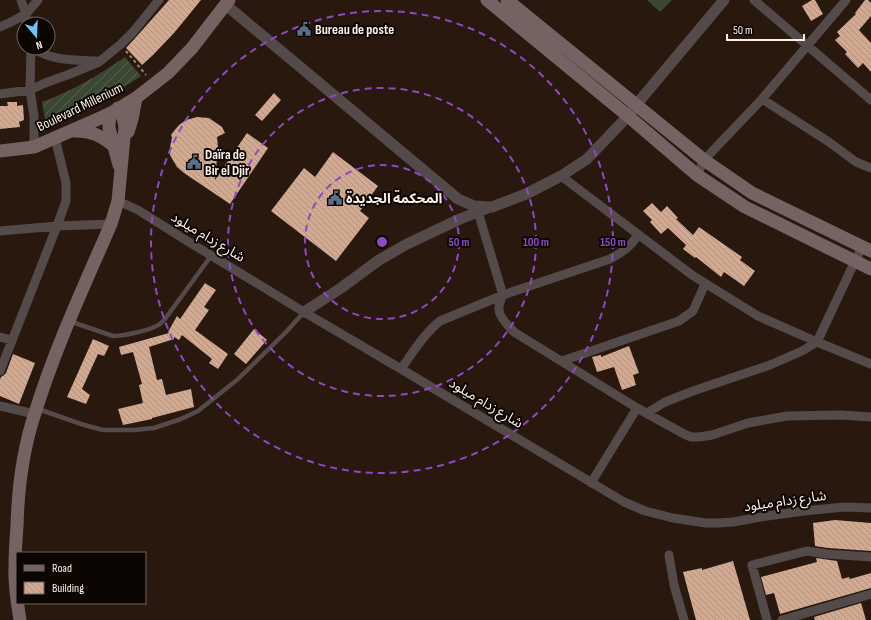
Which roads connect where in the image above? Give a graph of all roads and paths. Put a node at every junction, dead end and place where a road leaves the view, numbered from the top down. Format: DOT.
graph roads {
  1 [pos="21,0"];
  2 [pos="38,0"];
  3 [pos="159,0"];
  4 [pos="487,0"];
  5 [pos="507,0"];
  6 [pos="724,0"];
  7 [pos="754,0"];
  8 [pos="846,0"];
  9 [pos="225,2"];
  10 [pos="26,14"];
  11 [pos="0,27"];
  12 [pos="121,44"];
  13 [pos="808,46"];
  14 [pos="32,56"];
  15 [pos="46,56"];
  16 [pos="99,62"];
  17 [pos="153,84"];
  18 [pos="30,90"];
  19 [pos="0,94"];
  20 [pos="136,98"];
  21 [pos="762,99"];
  22 [pos="871,100"];
  23 [pos="636,105"];
  24 [pos="115,110"];
  25 [pos="628,116"];
  26 [pos="70,132"];
  27 [pos="55,138"];
  28 [pos="119,146"];
  29 [pos="34,147"];
  30 [pos="0,151"];
  31 [pos="704,160"];
  32 [pos="871,168"];
  33 [pos="697,175"];
  34 [pos="561,176"];
  35 [pos="118,200"];
  36 [pos="492,207"];
  37 [pos="478,212"];
  38 [pos="111,224"];
  39 [pos="57,226"];
  40 [pos="0,231"];
  41 [pos="638,235"];
  42 [pos="867,249"];
  43 [pos="211,256"];
  44 [pos="855,261"];
  45 [pos="871,269"];
  46 [pos="705,284"];
  47 [pos="503,295"];
  48 [pos="304,312"];
  49 [pos="69,321"];
  50 [pos="0,337"];
  51 [pos="11,340"];
  52 [pos="817,342"];
  53 [pos="562,361"];
  54 [pos="871,364"];
  55 [pos="401,369"];
  56 [pos="0,371"];
  57 [pos="0,406"];
  58 [pos="637,408"];
  59 [pos="35,411"];
  60 [pos="647,413"];
  61 [pos="871,417"];
  62 [pos="591,483"];
  63 [pos="871,508"];
  64 [pos="668,555"];
  65 [pos="871,557"];
  66 [pos="871,594"];
  67 [pos="16,598"];
  68 [pos="17,604"];
  69 [pos="20,620"];
  70 [pos="684,620"];
  71 [pos="767,620"];
  72 [pos="782,620"];
  1 -- 10 [label="street"];
  2 -- 10 [label="street"];
  3 -- 12 [label="street"];
  4 -- 25 [label="main road"];
  5 -- 23 [label="main road"];
  6 -- 23 [label="street"];
  7 -- 13 [label="street"];
  8 -- 13 [label="street"];
  9 -- 17 [label="main road, Boulevard Millenium"];
  9 -- 36 [label="street"];
  10 -- 11 [label="street"];
  12 -- 16 [label="street"];
  12 -- 17 [label="path"];
  13 -- 21 [label="street"];
  13 -- 22 [label="street"];
  14 -- 18 [label="street"];
  15 -- 16 [label="street"];
  16 -- 18 [label="street"];
  17 -- 20 [label="main road, Boulevard Millenium"];
  18 -- 19 [label="street"];
  18 -- 29 [label="street"];
  20 -- 24 [label="main road, Boulevard Millenium"];
  20 -- 28 [label="main road"];
  21 -- 31 [label="street"];
  21 -- 32 [label="street"];
  23 -- 25 [label="street"];
  23 -- 31 [label="main road"];
  24 -- 26 [label="main road, Boulevard Millenium"];
  24 -- 28 [label="main road"];
  25 -- 33 [label="main road"];
  25 -- 34 [label="street"];
  26 -- 27 [label="main road, Boulevard Millenium"];
  26 -- 28 [label="main road"];
  27 -- 29 [label="main road, Boulevard Millenium"];
  27 -- 39 [label="street"];
  28 -- 35 [label="main road"];
  29 -- 30 [label="main road, Boulevard Millenium"];
  31 -- 33 [label="street"];
  31 -- 42 [label="main road"];
  33 -- 44 [label="main road"];
  34 -- 36 [label="street"];
  34 -- 41 [label="street"];
  35 -- 38 [label="main road"];
  35 -- 43 [label="street, شارع زدام ميلود"];
  36 -- 37 [label="street"];
  37 -- 47 [label="street"];
  37 -- 48 [label="street"];
  38 -- 39 [label="street"];
  38 -- 49 [label="main road"];
  39 -- 40 [label="street"];
  39 -- 51 [label="street"];
  41 -- 46 [label="street"];
  41 -- 47 [label="street"];
  42 -- 44 [label="street"];
  43 -- 48 [label="street, شارع زدام ميلود"];
  43 -- 49 [label="lane"];
  44 -- 45 [label="main road"];
  44 -- 52 [label="street"];
  46 -- 52 [label="street"];
  46 -- 53 [label="street"];
  47 -- 53 [label="street"];
  47 -- 55 [label="street"];
  48 -- 55 [label="street, شارع زدام ميلود"];
  48 -- 59 [label="lane"];
  49 -- 59 [label="main road"];
  50 -- 51 [label="street"];
  51 -- 56 [label="street"];
  52 -- 54 [label="street"];
  52 -- 60 [label="street"];
  53 -- 58 [label="street"];
  55 -- 62 [label="street, شارع زدام ميلود"];
  57 -- 59 [label="street"];
  58 -- 60 [label="street"];
  58 -- 62 [label="street"];
  59 -- 67 [label="main road"];
  60 -- 61 [label="street"];
  62 -- 63 [label="street, شارع زدام ميلود"];
  64 -- 70 [label="street"];
  65 -- 71 [label="street"];
  66 -- 72 [label="street"];
  68 -- 69 [label="main road"];
}
